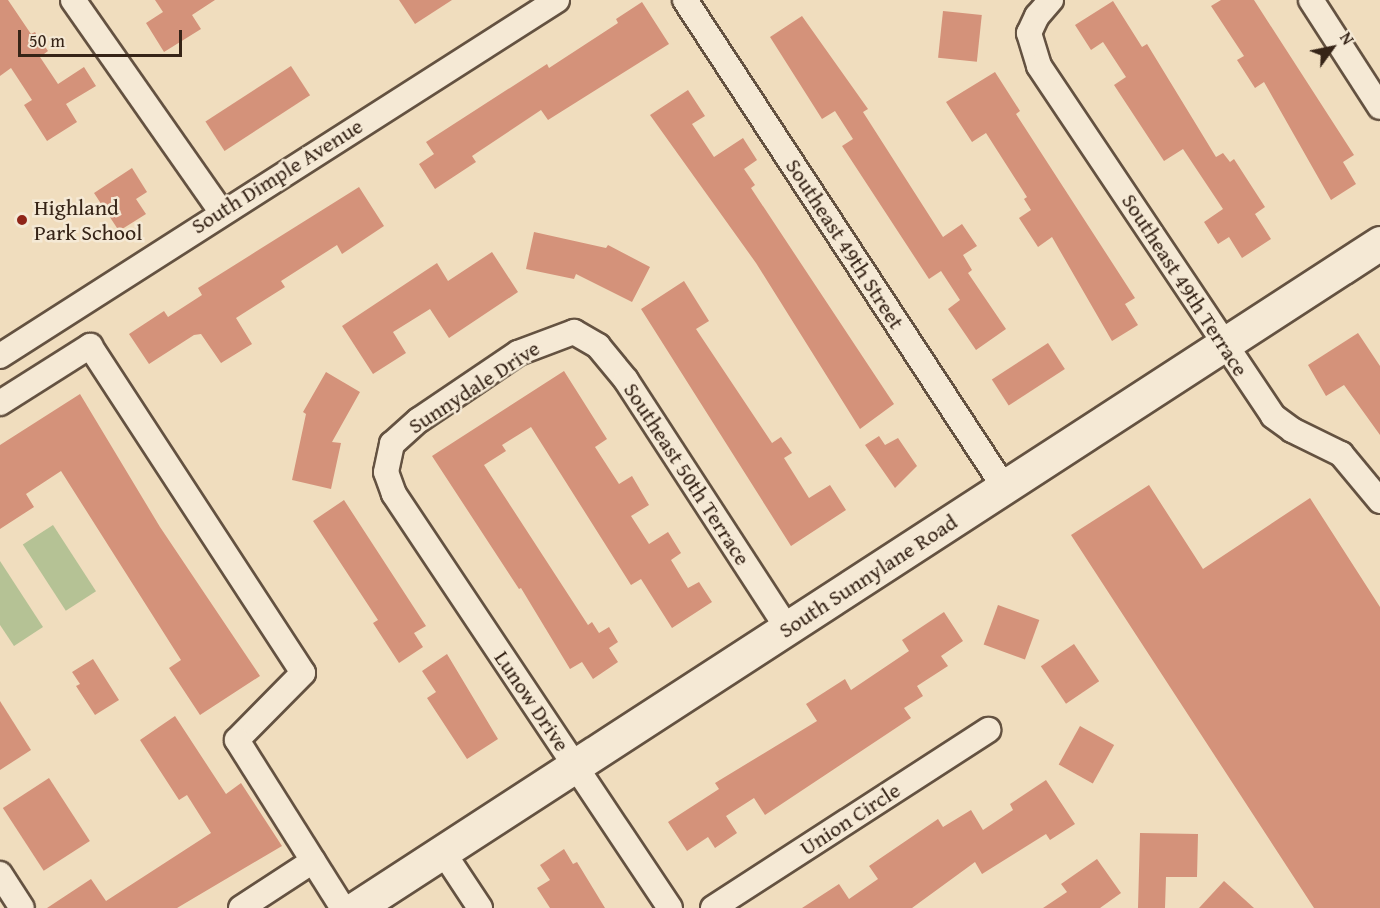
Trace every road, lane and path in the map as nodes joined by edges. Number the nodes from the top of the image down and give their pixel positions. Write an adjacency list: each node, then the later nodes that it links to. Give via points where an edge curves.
1 (73, 0): 7 (street)
2 (557, 0): 7 (street, South Dimple Avenue)
3 (685, 0): 13 (street, Southeast 49th Street)
4 (1052, 0): 10 (street, Southeast 49th Terrace, via 1037,16 1029,33 1039,66)
5 (1311, 0): 6 (street)
6 (1380, 107)
7 (221, 211): 11 (street, South Dimple Avenue)
8 (1380, 243): 10 (main road, South Sunnylane Road)
9 (574, 332): 14 (street, Sunnydale Drive, via 518,353 419,420 392,444 386,472); 16 (street, Southeast 50th Terrace, via 598,346 626,380)
10 (1224, 344): 13 (main road, South Sunnylane Road); 15 (street, Southeast 49th Terrace, via 1273,416 1341,454)
11 (0, 356)
12 (0, 403): 20 (street, via 90,346 303,673 237,740)
13 (1004, 487): 16 (main road, South Sunnylane Road)
14 (394, 494): 18 (street, Lunow Drive)
15 (1380, 501)
16 (787, 628): 18 (main road, South Sunnylane Road)
17 (988, 730): 26 (street, Union Circle)
18 (575, 766): 19 (main road, South Sunnylane Road); 25 (street, Lunow Drive)
19 (443, 852): 23 (main road, South Sunnylane Road); 24 (street)
20 (313, 861): 21 (street); 22 (street)
21 (241, 908)
22 (343, 908)
23 (356, 908)
24 (480, 908)
25 (670, 908)
26 (713, 908)

